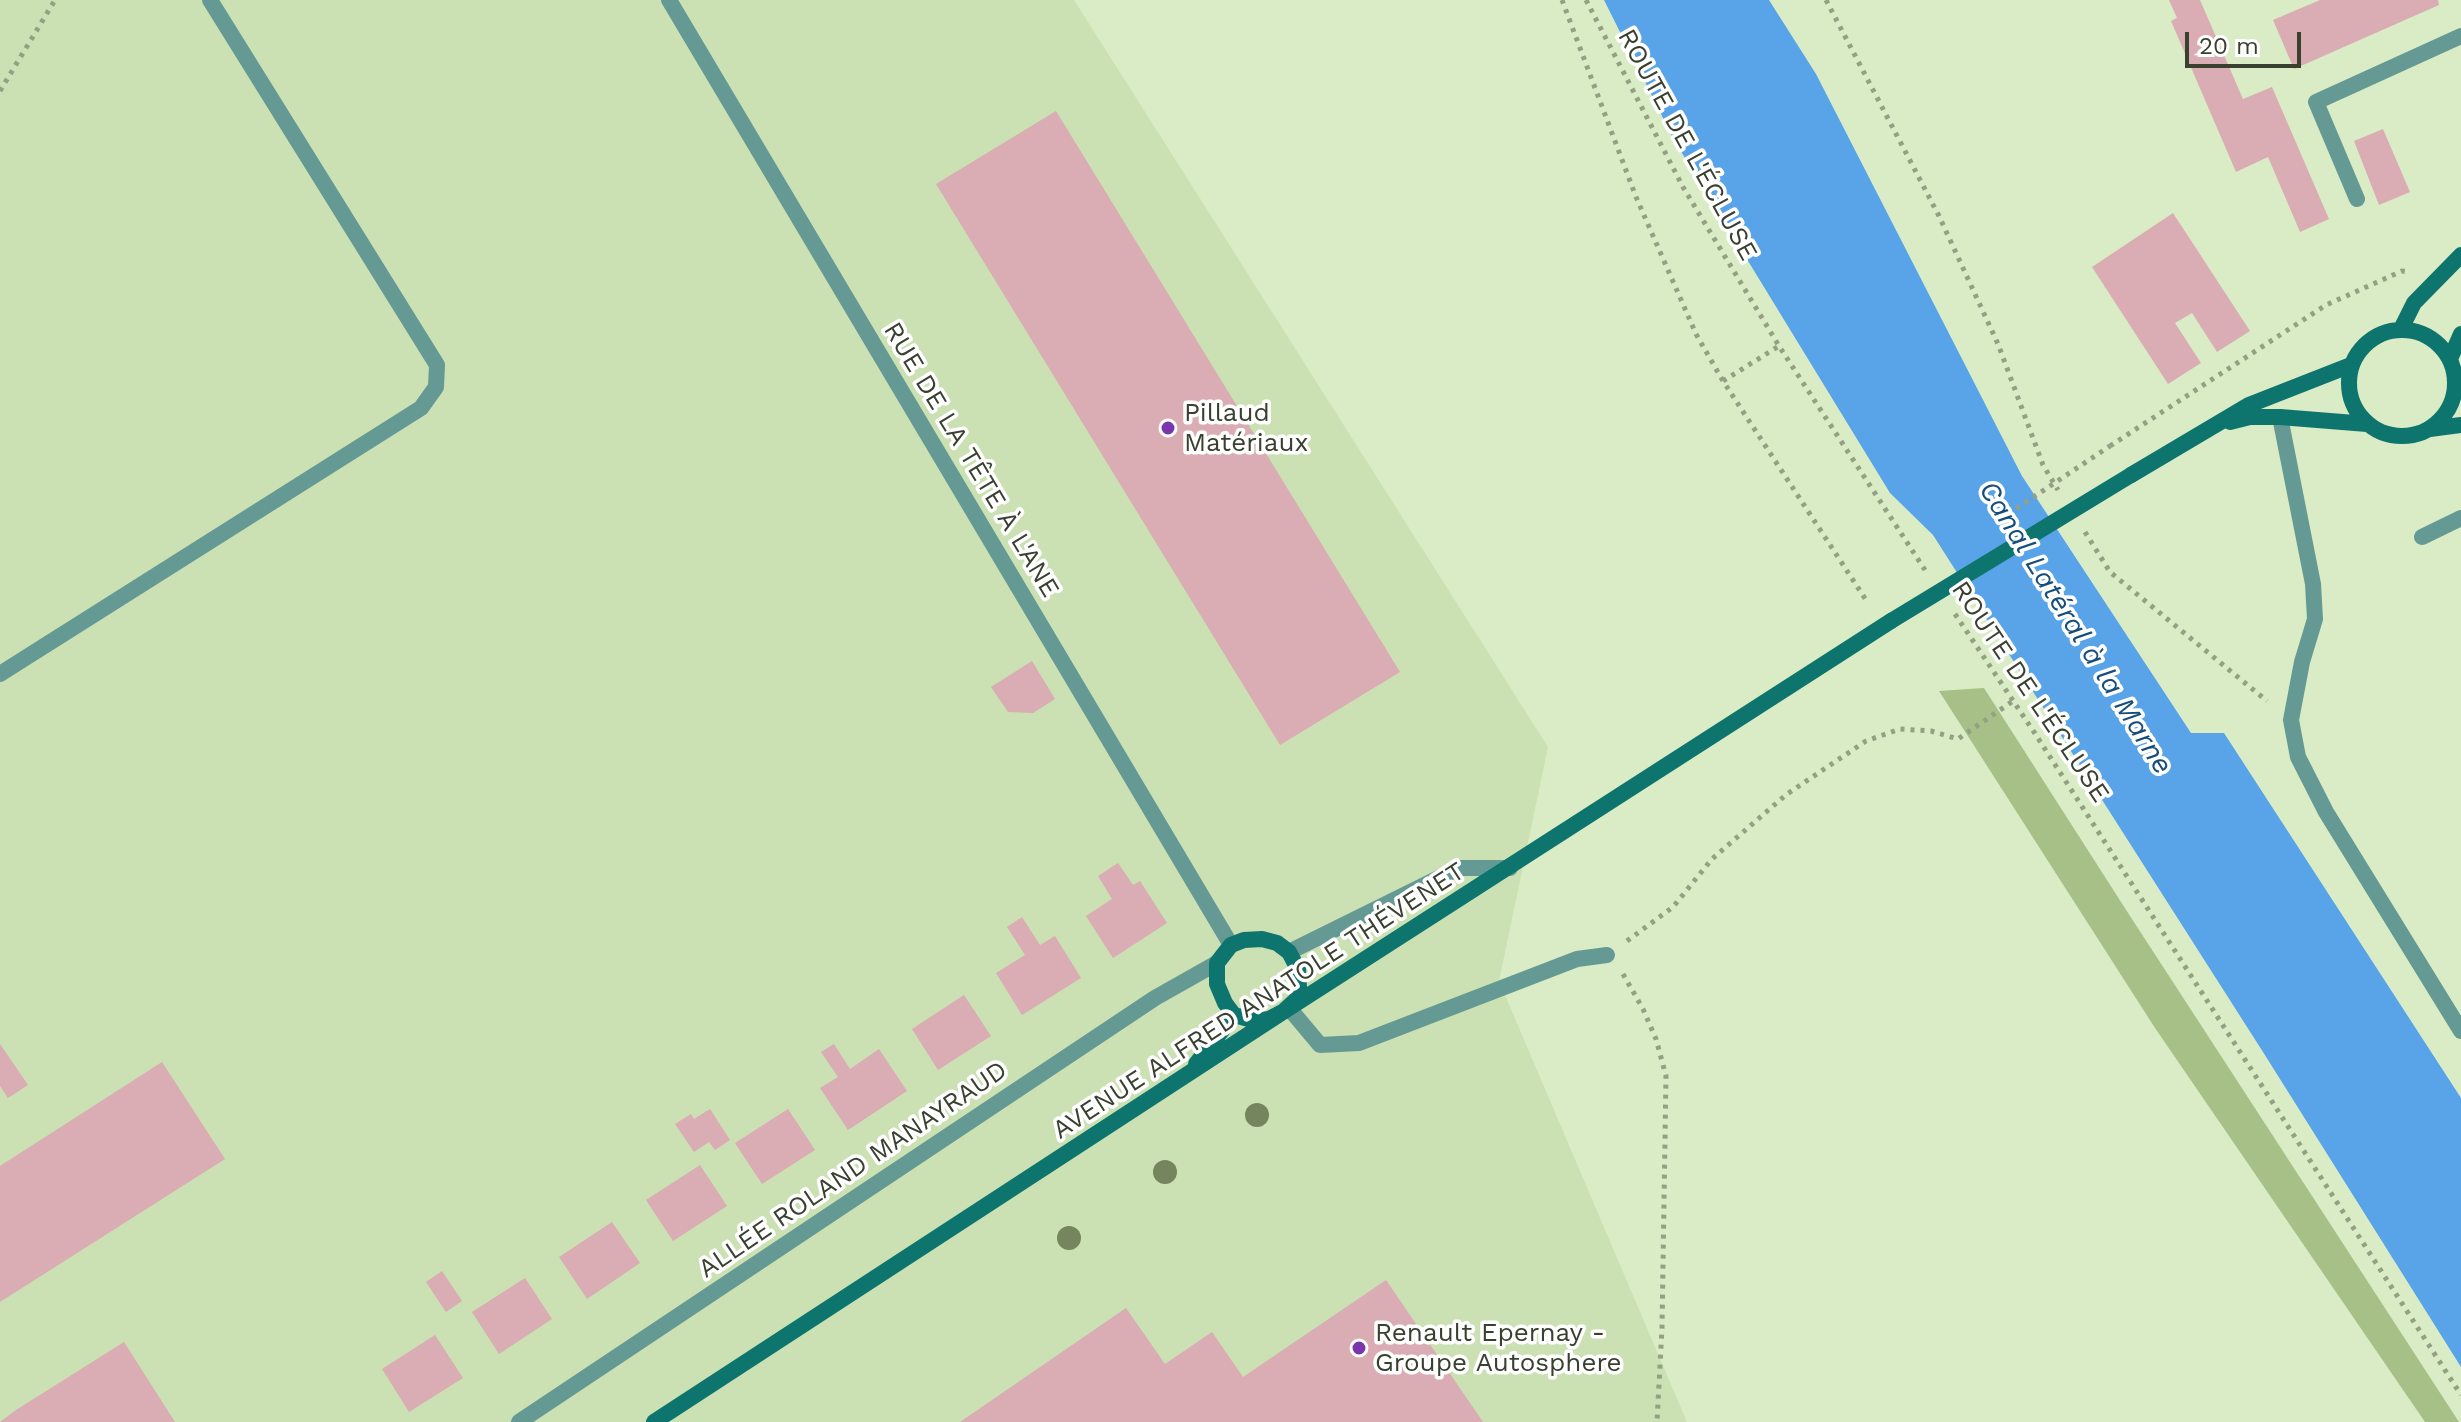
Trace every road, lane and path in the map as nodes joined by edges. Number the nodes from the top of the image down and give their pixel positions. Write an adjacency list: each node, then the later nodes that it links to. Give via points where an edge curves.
1 (55, 0): 8 (path)
2 (210, 0): 32 (street, via 437,365 436,387 421,408)
3 (669, 0): 36 (street, RUE DE LA TÊTE À L'ANE)
4 (1562, 0): 18 (path, via 1636,197 1696,334)
5 (1586, 0): 14 (path, ROUTE DE L'ÉCLUSE, via 1683,187)
6 (1826, 0): 25 (path, via 1939,216 1998,344 2043,465)
7 (2461, 36): 9 (street, via 2316,102)
8 (0, 91)
9 (2357, 199)
10 (2461, 255): 11 (main road)
11 (2440, 275): 12 (main road, via 2414,303); 24 (path, via 2402,271 2326,305)
12 (2401, 329): 15 (main road, via 2421,332); 16 (main road, via 2379,334)
13 (2461, 334): 15 (main road)
14 (1779, 346): 18 (path); 29 (path, ROUTE DE L'ÉCLUSE)
15 (2450, 359): 17 (main road)
16 (2351, 365): 20 (main road, via 2348,386 2354,407); 22 (main road, AVENUE ALFRED ANATOLE THÉVENET, via 2249,405)
17 (2458, 377): 23 (main road, via 2450,406)
18 (1723, 381): 30 (path)
19 (2280, 417): 20 (main road); 22 (main road); 34 (street, via 2313,584 2315,619)
20 (2367, 424): 23 (main road, via 2387,435 2410,436)
21 (2461, 425): 23 (main road)
22 (2213, 426): 35 (main road, AVENUE ALFRED ANATOLE THÉVENET, bridge, via 1891,621)
23 (2430, 429)
24 (2110, 446)
25 (2059, 491)
26 (2461, 518): 28 (street)
27 (2084, 532): 34 (path, via 2110,572)
28 (2422, 537)
29 (1928, 575)
30 (1869, 605)
31 (1954, 613): 33 (path, ROUTE DE L'ÉCLUSE)
32 (0, 674)
33 (2013, 701): 38 (path, via 1958,739 1900,729 1866,741 1787,794 1712,859 1673,907); 44 (path, ROUTE DE L'ÉCLUSE)
34 (2291, 720): 42 (street, via 2298,757 2326,812)
35 (1510, 868): 37 (street, via 1459,868); 40 (main road, AVENUE ALFRED ANATOLE THÉVENET)
36 (1231, 945): 37 (main road, via 1262,939); 39 (main road)
37 (1289, 952): 40 (main road, via 1299,987)
38 (1607, 955): 40 (street, via 1577,959 1359,1043 1320,1045); 47 (path, via 1643,1009 1666,1076)
39 (1217, 963): 41 (main road, via 1217,984); 45 (street, ALLÉE ROLAND MANAYRAUD, via 1142,1007)
40 (1287, 1009): 41 (main road, via 1256,1021); 43 (main road, AVENUE ALFRED ANATOLE THÉVENET)
41 (1234, 1015): 43 (main road)
42 (2461, 1031)
43 (1189, 1074): 46 (main road, AVENUE ALFRED ANATOLE THÉVENET)
44 (2461, 1395)
45 (519, 1422)
46 (654, 1422)
47 (1657, 1422)

